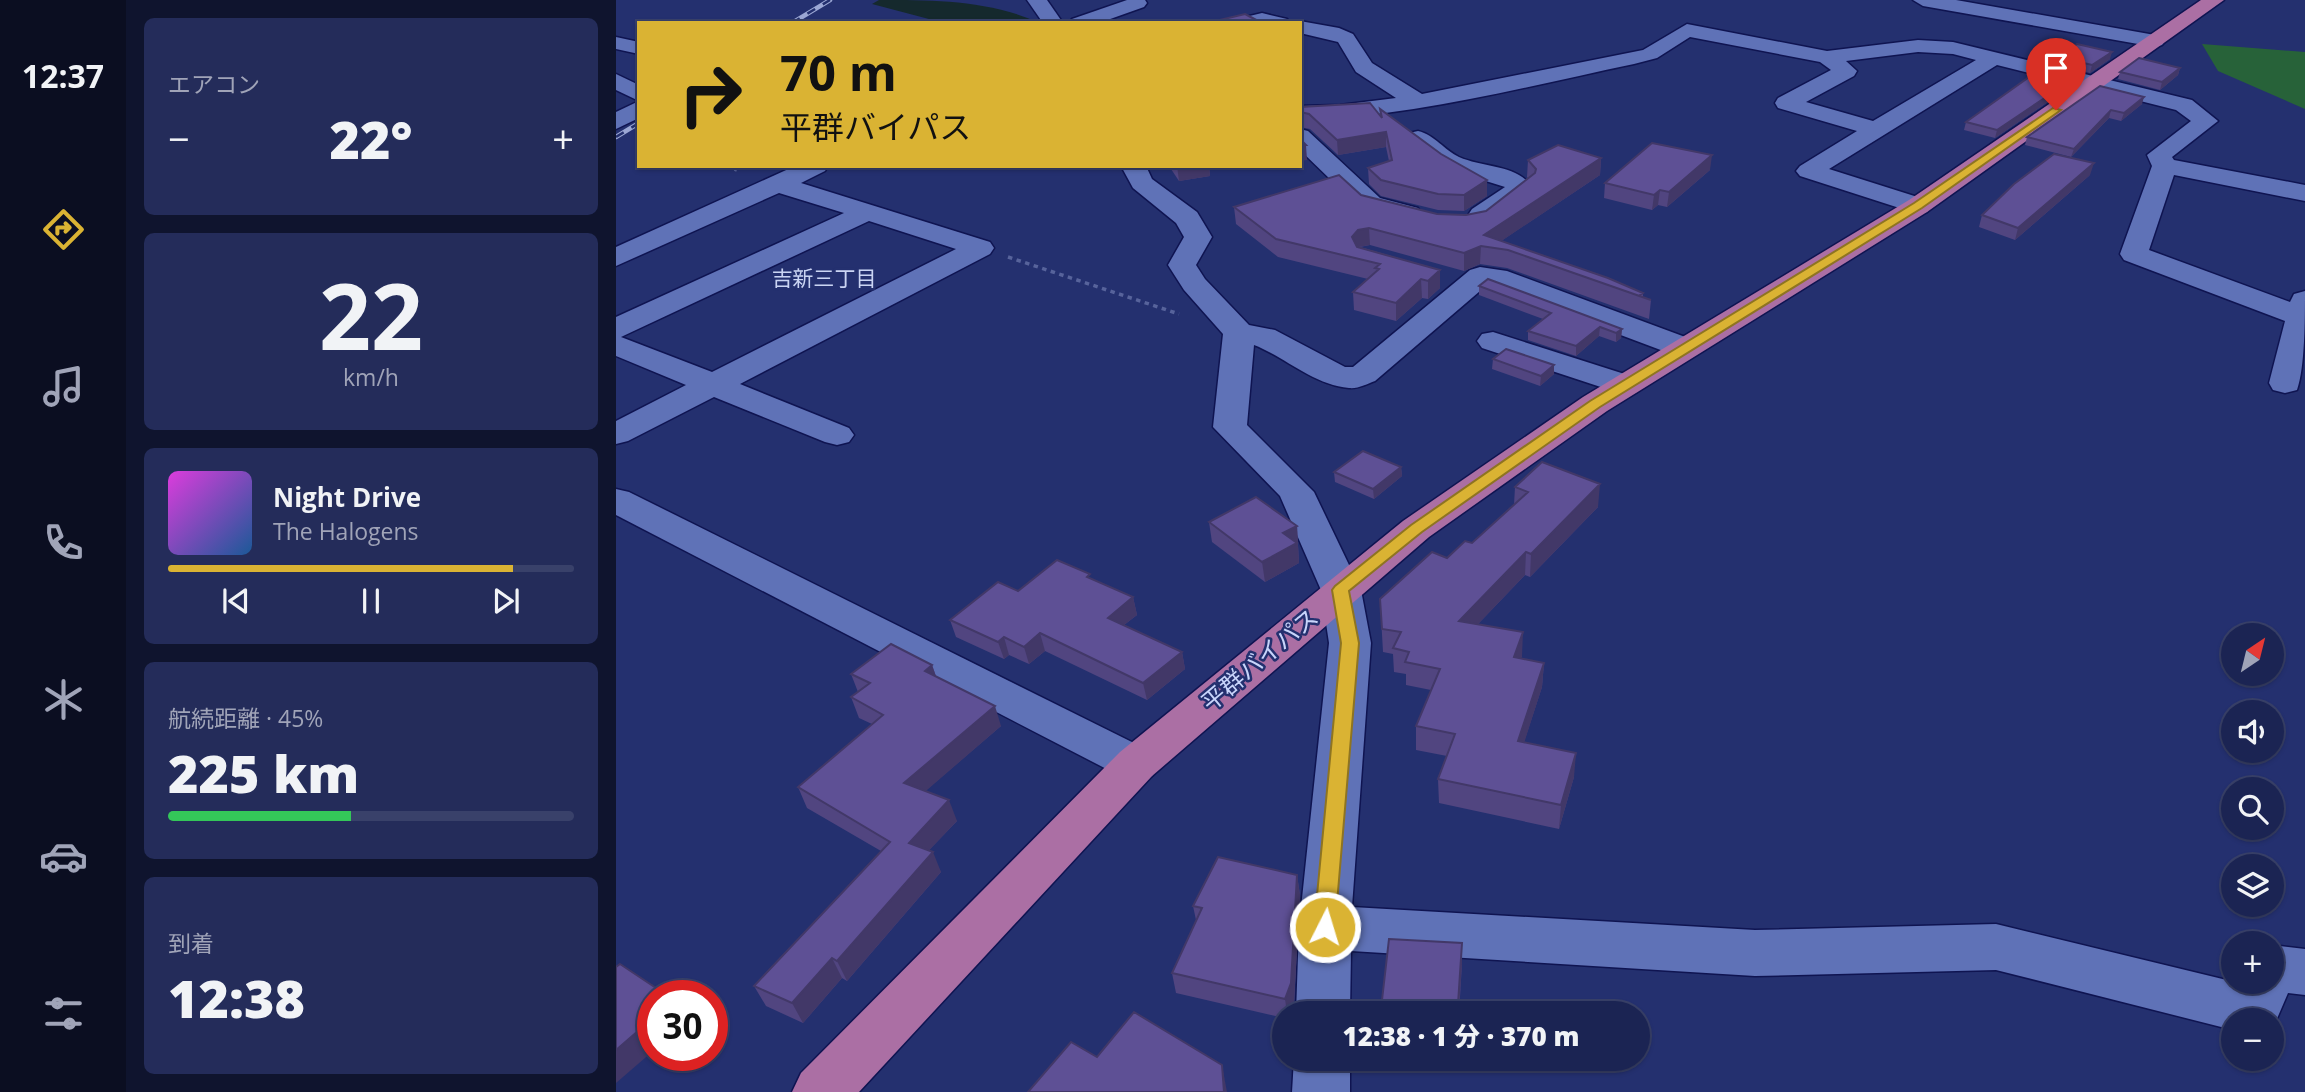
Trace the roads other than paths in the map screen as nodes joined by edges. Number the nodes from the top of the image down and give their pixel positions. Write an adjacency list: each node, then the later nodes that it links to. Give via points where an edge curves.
1 (1037, 0): 5 (street)
2 (1923, 0): 10 (street)
3 (2214, 0): 10 (highway, 平群バイパス)
4 (1137, 3): 6 (street)
5 (1052, 21)
6 (1085, 21)
7 (1253, 21): 8 (street)
8 (1271, 21)
9 (1302, 27): 19 (street, via 1346,38 1364,67)
10 (2155, 41): 17 (highway, 平群バイパス)
11 (616, 43): 12 (street)
12 (637, 48)
13 (1827, 57): 14 (street, via 1917,46 1953,48); 19 (street, via 1687,30 1650,54); 24 (street, via 1846,71 1786,103)
14 (1992, 59): 17 (street); 24 (street)
15 (637, 74): 16 (street)
16 (616, 81): 18 (street)
17 (2094, 83): 26 (street, via 2184,104 2206,121 2159,155); 31 (highway, 平群バイパス)
18 (637, 93)
19 (1418, 102): 20 (street)
20 (1378, 107): 22 (street); 25 (street, via 1450,162 1514,181 1520,188 1473,220 1443,221 1371,204)
21 (637, 109): 23 (street)
22 (1302, 113)
23 (616, 122)
24 (1877, 130): 31 (street, via 1809,171)
25 (1302, 138)
26 (2165, 166): 30 (street); 34 (street, via 2134,254)
27 (812, 168): 29 (street)
28 (1134, 168): 36 (street, via 1142,183 1187,218 1198,237 1182,265)
29 (779, 184): 32 (street); 33 (street)
30 (2305, 193)
31 (1918, 206): 39 (highway, 平群バイパス)
32 (868, 212): 35 (street); 41 (street, via 980,248)
33 (616, 258)
34 (2304, 312): 40 (street)
35 (616, 330)
36 (1239, 333): 39 (street, via 1264,337 1351,379 1364,373 1457,281 1480,276 1497,277); 46 (street, via 1230,427 1296,492)
37 (1493, 341): 42 (street)
38 (616, 345): 41 (street)
39 (1685, 348): 42 (highway, 平群バイパス)
40 (2285, 383)
41 (713, 385): 43 (street); 44 (street)
42 (1625, 385): 46 (highway, 平群バイパス, via 1416,529)
43 (616, 434)
44 (837, 435)
45 (616, 500): 47 (street)
46 (1341, 590): 47 (highway, 平群バイパス); 48 (street, via 1350,643)
47 (1136, 764): 54 (highway, 平群バイパス)
48 (1325, 927): 51 (street, via 1755,953 1996,947 2254,1011); 52 (street)
49 (2284, 969): 50 (street)
50 (2305, 972)
51 (2261, 994)
52 (1323, 1001)
53 (1322, 1071): 55 (street)
54 (821, 1092)
55 (1321, 1092)

